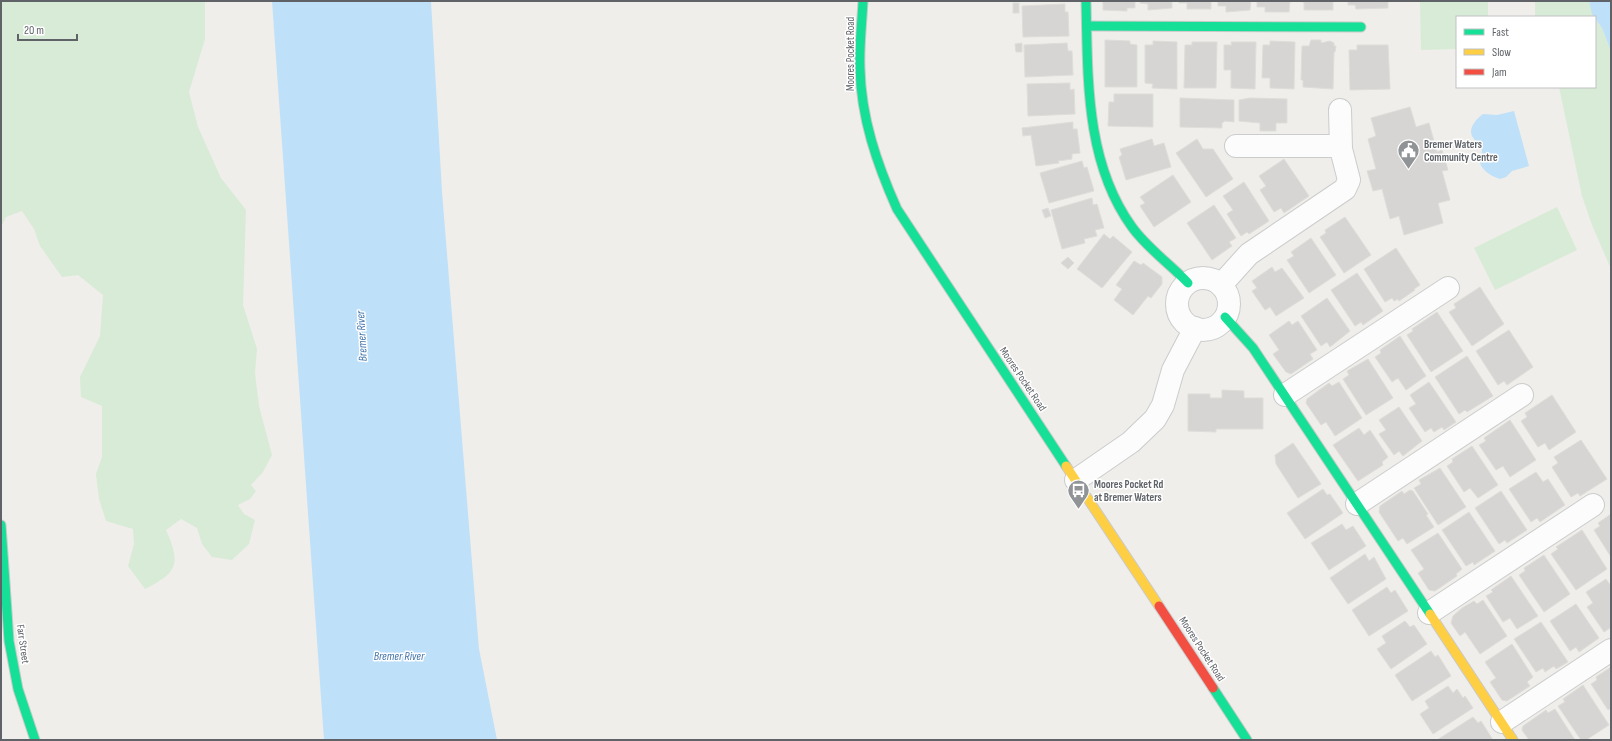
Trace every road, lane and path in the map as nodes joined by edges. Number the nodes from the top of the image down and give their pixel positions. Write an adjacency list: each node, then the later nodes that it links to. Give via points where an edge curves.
1 (863, 1): 15 (street, Moores Pocket Road, via 860,48 862,91 873,150 888,190 908,227)
2 (1086, 1): 3 (street)
3 (1087, 26): 4 (street); 8 (street, via 1093,130 1112,190 1123,213 1138,234)
4 (1362, 27)
5 (1340, 110): 7 (street)
6 (1236, 146): 7 (street)
7 (1340, 146): 9 (street, via 1349,177 1345,189 1250,254)
8 (1188, 283): 9 (street, via 1199,278 1208,278); 12 (street, via 1181,292 1178,308 1185,322)
9 (1221, 285): 11 (street, via 1229,299)
10 (1448, 288): 14 (street)
11 (1226, 317): 12 (street, via 1212,328); 14 (street, via 1253,348)
12 (1195, 328): 15 (street, via 1173,370 1163,405 1155,419 1131,442)
13 (1522, 394): 16 (street)
14 (1285, 395): 16 (street)
15 (1076, 480): 24 (street, Moores Pocket Road)
16 (1357, 504): 20 (street)
17 (1593, 505): 20 (street)
18 (1, 525): 19 (street, Farr Street)
19 (2, 550): 23 (street, Farr Street, via 9,641 18,690)
20 (1429, 613): 22 (street)
21 (1611, 650): 22 (street)
22 (1502, 722): 25 (street)
23 (35, 740)
24 (1247, 740)
25 (1513, 740)

